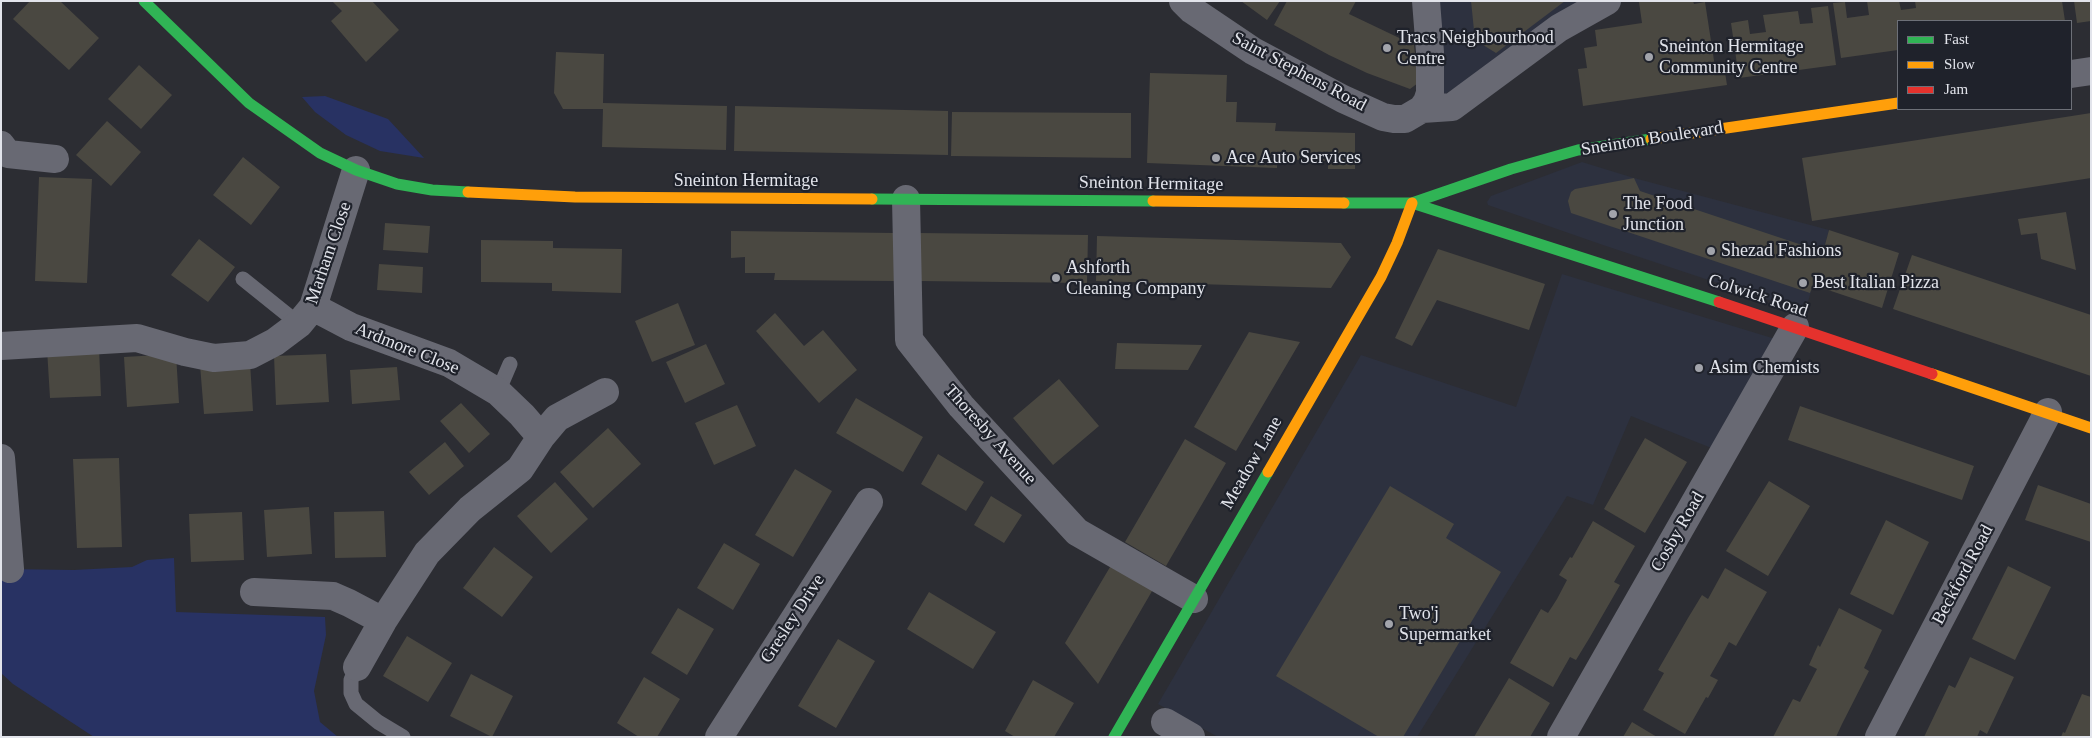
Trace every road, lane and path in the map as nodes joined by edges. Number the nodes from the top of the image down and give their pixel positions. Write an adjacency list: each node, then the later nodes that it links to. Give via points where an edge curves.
1 (144, 1): 11 (street, Sneinton Hermitage, via 249,102 320,153)
2 (1183, 1): 8 (street, Saint Stephens Road, via 1253,51 1343,99 1394,120 1405,119)
3 (1426, 1): 8 (street, via 1430,93)
4 (1607, 1): 8 (street, via 1560,28 1452,107)
5 (2091, 71): 6 (street)
6 (2072, 74)
7 (1897, 103): 13 (street, Sneinton Boulevard, via 1578,150)
8 (1422, 109)
9 (4, 155): 10 (street)
10 (56, 159)
11 (356, 170): 12 (street, Sneinton Hermitage, via 397,184 432,190 575,197); 15 (street, Marham Close)
12 (906, 199): 13 (street, Sneinton Hermitage); 28 (street, Thoresby Avenue, via 909,340 961,406 1077,532)
13 (1412, 203): 16 (street, Colwick Road); 28 (street, Meadow Lane, via 1380,277)
14 (242, 279): 15 (lane)
15 (306, 315): 17 (street, Marham Close, via 275,342 250,355 214,358 137,338); 19 (street, Ardmore Close, via 350,326 449,363)
16 (1795, 327): 21 (street, Colwick Road); 36 (street, Cosby Road)
17 (1, 346)
18 (510, 364): 19 (lane)
19 (498, 392): 23 (street, Ardmore Close)
20 (605, 392): 23 (street, via 556,418)
21 (2048, 412): 22 (street, Colwick Road); 37 (street, Beckford Road)
22 (2091, 428)
23 (541, 437): 29 (street, via 520,469 470,509 427,553)
24 (1, 458): 26 (street)
25 (868, 502): 33 (street, Gresley Drive)
26 (10, 569)
27 (254, 592): 29 (street, via 333,596)
28 (1194, 599): 34 (street, Meadow Lane)
29 (382, 620): 30 (street)
30 (357, 667): 32 (lane, via 351,693 356,704)
31 (1165, 722): 35 (street)
32 (403, 737)
33 (719, 737)
34 (1114, 737)
35 (1191, 737)
36 (1561, 737)
37 (1878, 737)

